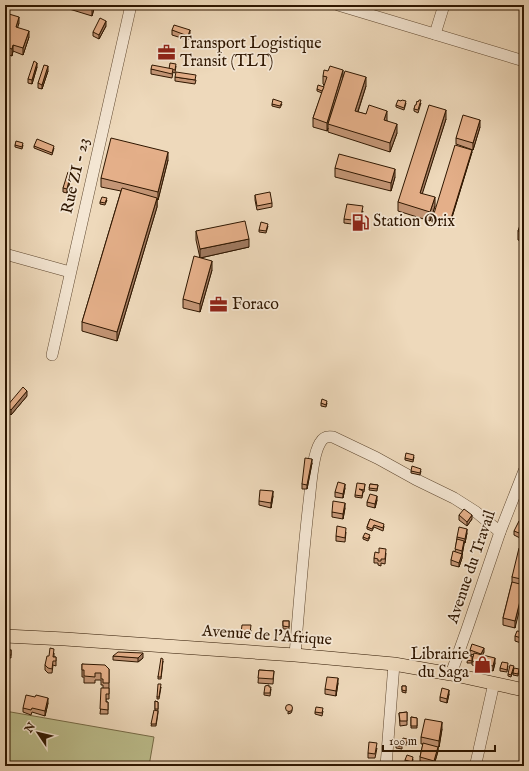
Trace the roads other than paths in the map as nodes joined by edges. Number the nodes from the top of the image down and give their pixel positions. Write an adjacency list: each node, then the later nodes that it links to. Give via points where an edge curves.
1 (131, 5): 7 (street, Rue ZI - 23)
2 (338, 5): 4 (street)
3 (444, 5): 4 (street)
4 (435, 34): 5 (street)
5 (524, 61)
6 (5, 254): 7 (street)
7 (70, 272): 8 (street, Rue ZI - 23)
8 (52, 355)
9 (524, 471): 10 (street, Avenue du Travail)
10 (500, 532): 12 (street, via 454,498 333,437 323,439 316,453 312,474); 14 (street, Avenue du Travail)
11 (5, 636): 12 (main road, Avenue de l'Afrique)
12 (295, 655): 13 (main road, Avenue de l'Afrique)
13 (394, 664): 14 (main road, Avenue de l'Afrique); 17 (street)
14 (451, 674): 15 (main road, Avenue de l'Afrique)
15 (494, 683): 16 (main road, Avenue de l'Afrique); 18 (street, via 476,763)
16 (524, 690)
17 (386, 766)
18 (478, 766)

